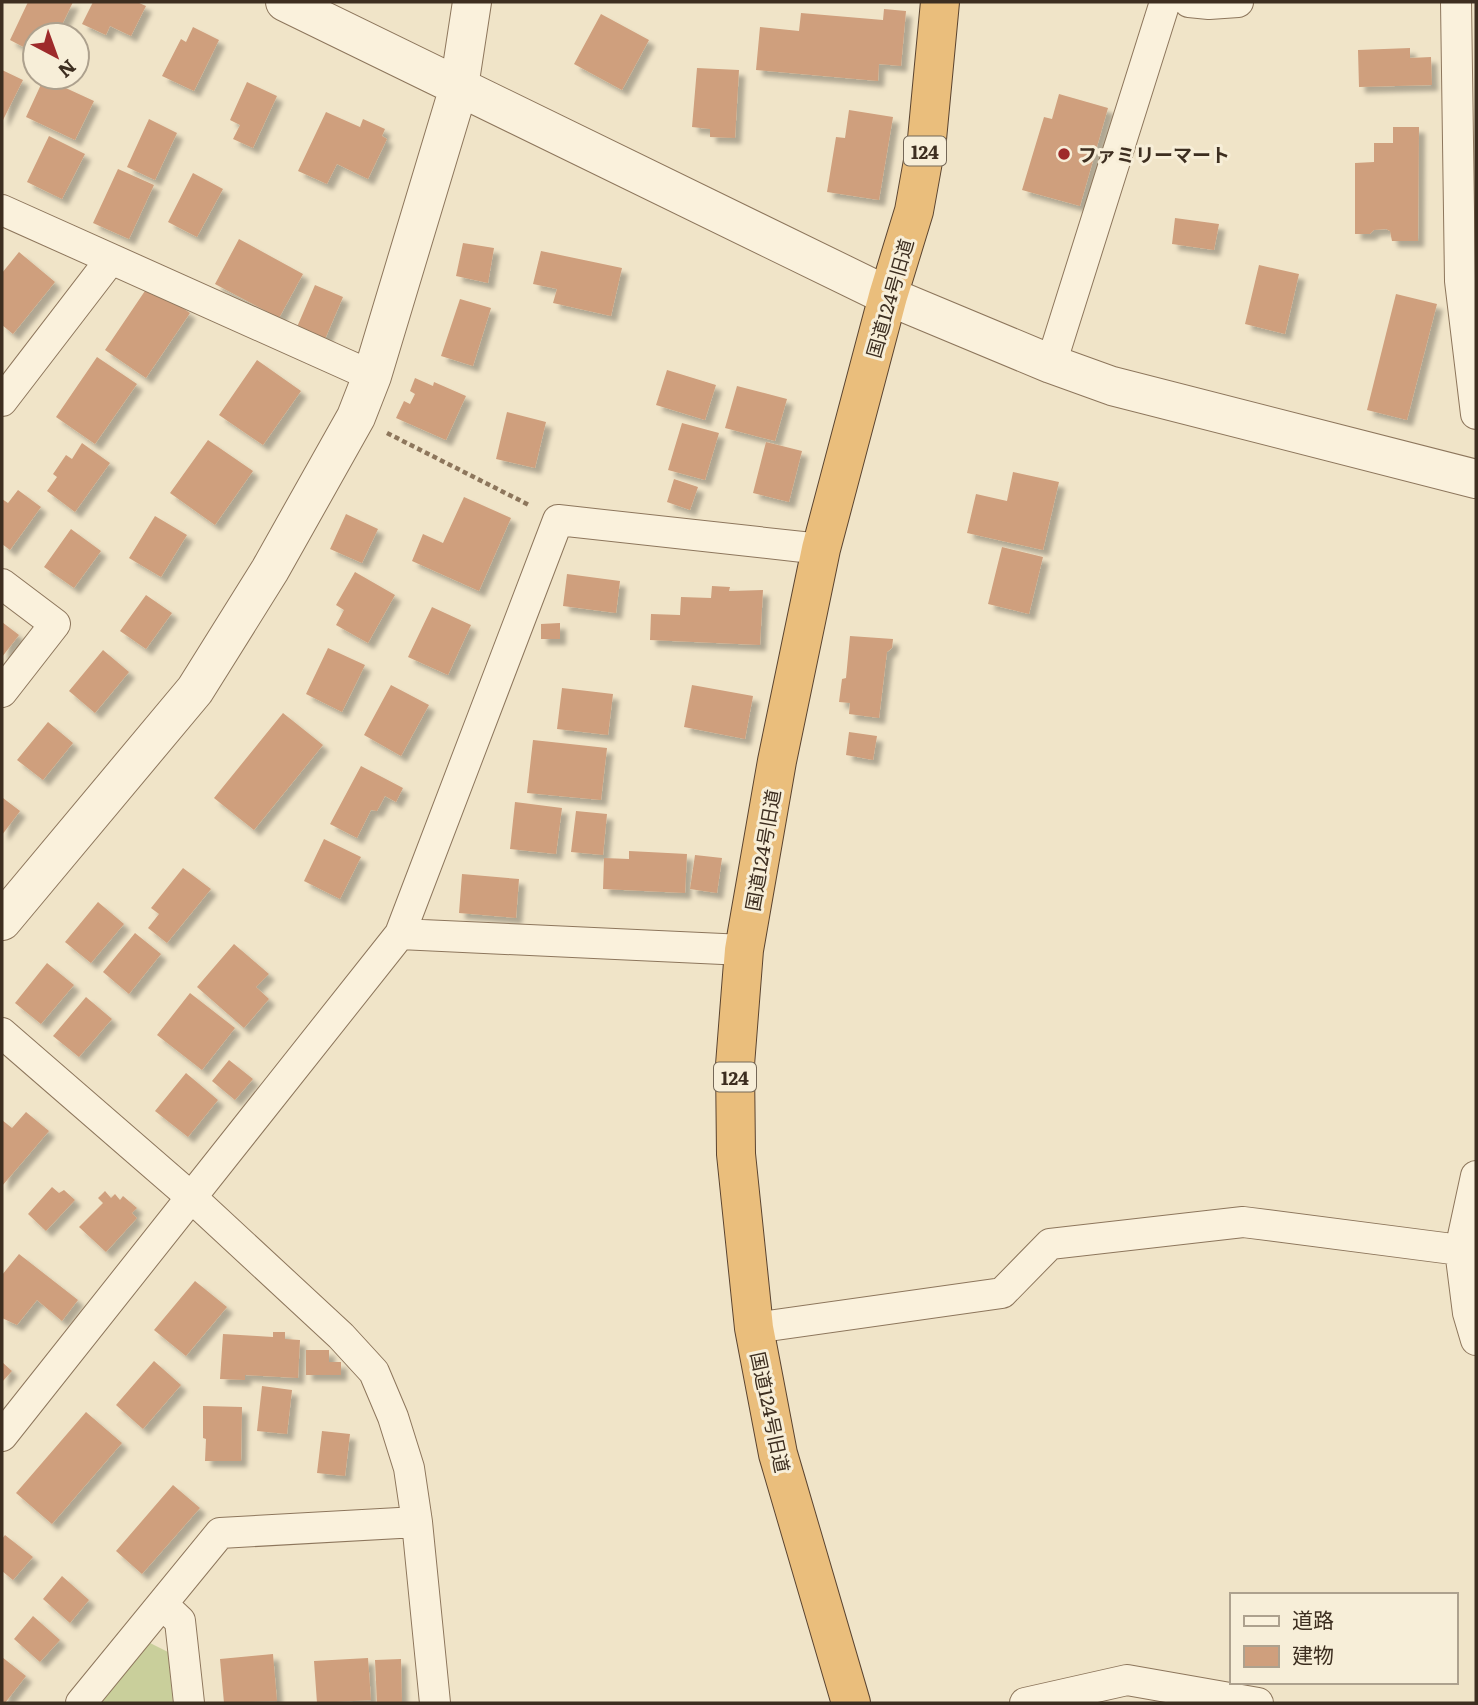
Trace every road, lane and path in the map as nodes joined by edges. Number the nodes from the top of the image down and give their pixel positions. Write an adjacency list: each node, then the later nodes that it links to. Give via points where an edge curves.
1 (285, 2): 8 (street)
2 (472, 2): 8 (street)
3 (940, 2): 11 (highway, 国道124号旧道 / 124, via 928,138 914,211)
4 (1165, 2): 12 (street)
5 (1189, 2): 6 (street)
6 (1238, 2)
7 (1456, 2): 15 (street, via 1460,281)
8 (459, 87): 11 (street); 13 (street)
9 (2, 210): 10 (street)
10 (111, 259): 13 (street); 14 (street)
11 (888, 296): 12 (street); 19 (highway, 国道124号旧道 / 124)
12 (1051, 363): 17 (street, via 1112,386)
13 (372, 376): 16 (street)
14 (2, 401)
15 (1476, 414)
16 (356, 417): 18 (path); 22 (street, via 270,570 195,690)
17 (1476, 479)
18 (558, 520): 19 (street); 23 (street)
19 (821, 549): 24 (highway, 国道124号旧道 / 124)
20 (2, 584): 21 (street, via 55,624)
21 (2, 692)
22 (2, 921)
23 (400, 934): 24 (street); 27 (street)
24 (744, 950): 29 (highway, 国道124号旧道 / 124, via 735,1066 736,1154)
25 (2, 1032): 27 (street)
26 (1476, 1176): 28 (street)
27 (191, 1197): 31 (street); 32 (street, via 374,1372 409,1468)
28 (1460, 1250): 29 (street, via 1243,1222 1050,1244 1002,1293); 30 (street)
29 (754, 1328): 37 (highway, 国道124号旧道 / 124, via 778,1454)
30 (1476, 1340)
31 (2, 1436)
32 (417, 1522): 33 (street, via 220,1533); 36 (street)
33 (162, 1604): 34 (street); 35 (street, via 180,1621)
34 (81, 1703)
35 (189, 1703)
36 (435, 1703)
37 (851, 1703)
38 (1025, 1703): 39 (street, via 1127,1680)
39 (1258, 1703)

